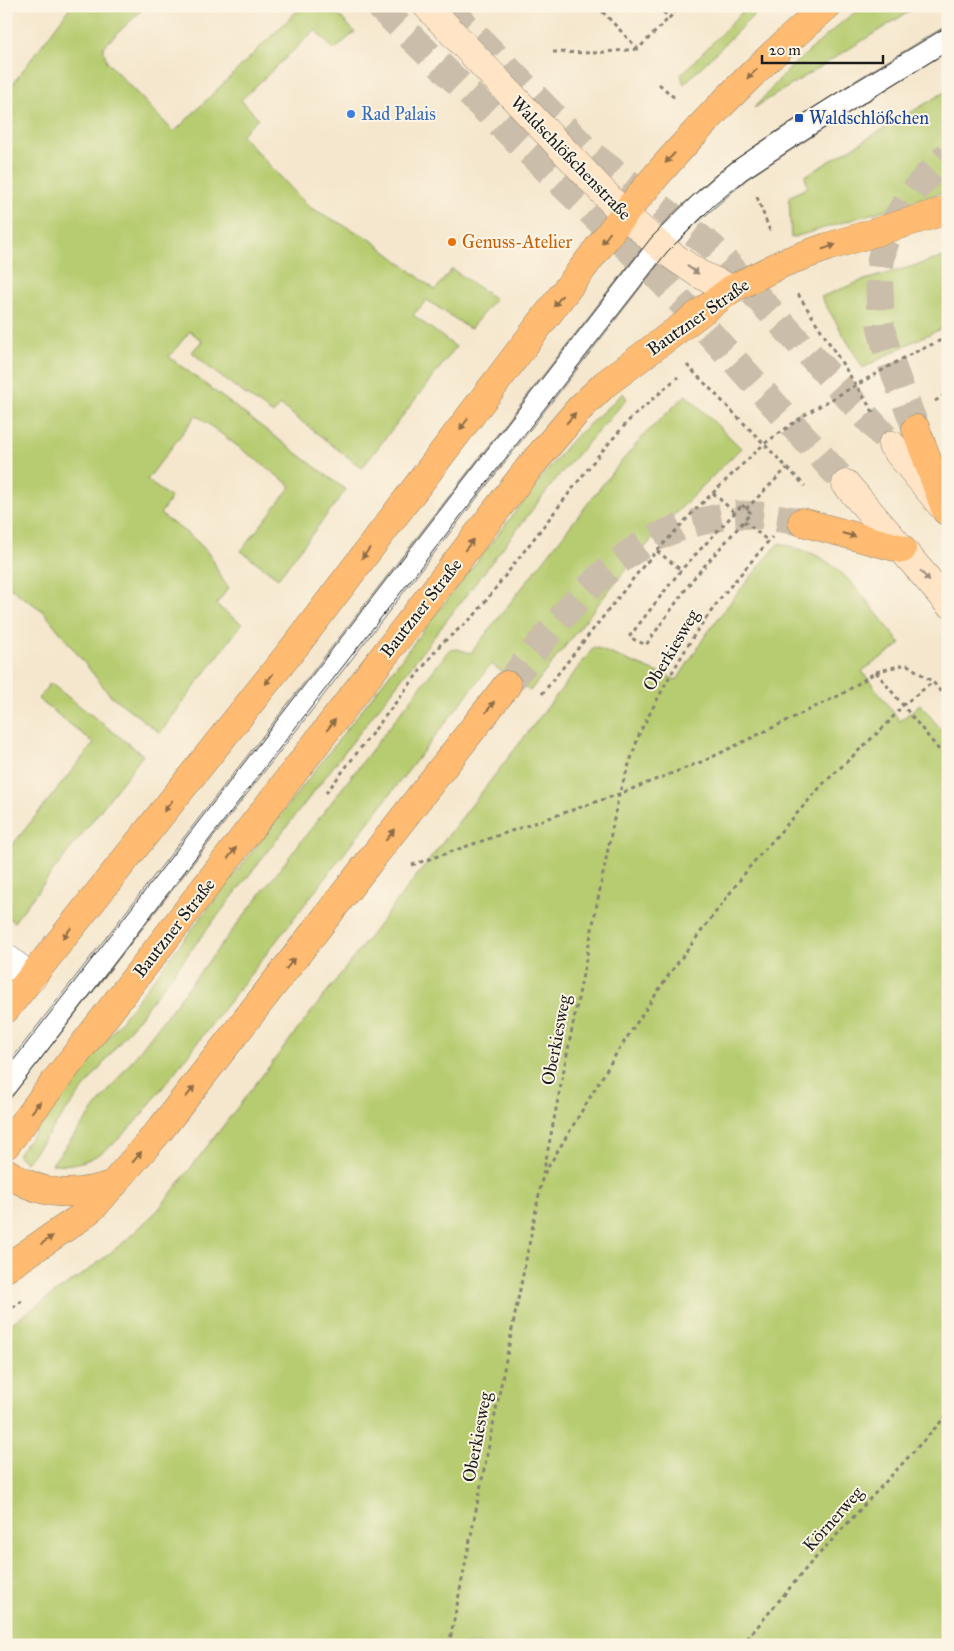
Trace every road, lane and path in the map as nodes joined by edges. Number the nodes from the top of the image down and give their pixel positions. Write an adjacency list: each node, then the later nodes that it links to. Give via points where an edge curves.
1 (427, 6): 11 (main road, Waldschlößchenstraße)
2 (597, 6): 8 (path)
3 (658, 6): 6 (path)
4 (681, 6): 6 (path)
5 (827, 6): 11 (main road, one-way to 11, via 718,107)
6 (669, 18): 8 (path)
7 (948, 38): 12 (lane, via 740,170)
8 (638, 48): 9 (path, via 593,53)
9 (552, 52)
10 (948, 210): 13 (main road, Bautzner Straße, one-way to 10)
11 (624, 214): 12 (main road, Waldschlößchenstraße); 47 (main road, one-way to 47, via 300,640)
12 (659, 244): 14 (main road, Waldschlößchenstraße, one-way to 14, via 699,274); 49 (lane)
13 (783, 263): 14 (main road, Bautzner Straße); 16 (path, via 797,293)
14 (732, 289): 50 (main road, Bautzner Straße, one-way to 14, via 533,462 605,384)
15 (948, 337): 16 (path)
16 (856, 384): 17 (path); 19 (path)
17 (877, 417)
18 (916, 429): 27 (main road)
19 (764, 444): 21 (path); 24 (path); 43 (path, via 689,367 632,418 603,451 474,616 440,645)
20 (892, 445): 27 (main road)
21 (787, 468): 23 (path); 25 (path)
22 (846, 484): 32 (main road)
23 (806, 487)
24 (713, 494): 26 (path); 33 (path)
25 (746, 509): 26 (path, via 742,505); 28 (path, via 751,513)
26 (734, 512): 35 (path)
27 (947, 512)
28 (744, 521): 31 (path); 35 (path, via 693,579 646,644 629,637)
29 (802, 522): 32 (main road, one-way to 32)
30 (773, 535): 31 (path, Oberkiesweg)
31 (768, 541): 44 (path, Oberkiesweg, via 723,595 666,680 640,732)
32 (902, 549): 36 (main road, one-way to 36)
33 (657, 551): 34 (path); 35 (path)
34 (644, 565)
35 (681, 570)
36 (948, 602)
37 (876, 672): 38 (path, via 906,664); 41 (path); 44 (path, via 842,694 706,760)
38 (932, 682): 40 (path); 41 (path)
39 (507, 685): 53 (main road, one-way to 39)
40 (948, 701)
41 (903, 705): 42 (path); 52 (path, via 823,784 751,865 670,973)
42 (948, 761)
43 (326, 793)
44 (618, 794): 45 (path); 52 (path, Oberkiesweg)
45 (410, 866)
46 (6, 958): 47 (street)
47 (32, 978): 48 (main road)
48 (6, 1009)
49 (6, 1085)
50 (6, 1145)
51 (6, 1172): 53 (main road, via 24,1184 70,1194)
52 (542, 1177): 56 (path, Oberkiesweg)
53 (114, 1184): 54 (main road, one-way to 53, via 81,1217)
54 (6, 1268)
55 (948, 1414): 57 (path, Körnerweg, via 809,1565)
56 (449, 1645)
57 (742, 1645)

